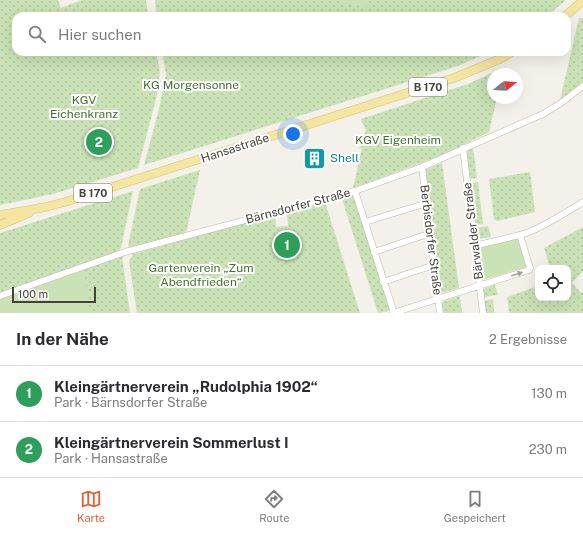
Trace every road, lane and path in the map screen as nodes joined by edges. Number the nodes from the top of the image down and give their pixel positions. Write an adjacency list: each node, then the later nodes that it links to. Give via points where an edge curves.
1 (583, 1): 2 (main road)
2 (570, 12)
3 (505, 56): 10 (main road, Hansastraße / B 170, via 454,78)
4 (583, 86): 5 (street, Bärnsdorfer Straße, via 552,109)
5 (463, 148): 6 (street, Bärnsdorfer Straße); 16 (street, Bärwalder Straße)
6 (422, 167): 7 (street, Bärnsdorfer Straße); 8 (street, Berbisdorfer Straße)
7 (355, 191): 12 (street); 21 (street, Bärnsdorfer Straße, via 125,252)
8 (427, 202): 12 (street); 14 (street, Berbisdorfer Straße)
9 (583, 202): 15 (street, via 553,220)
10 (46, 207): 11 (main road, Hansastraße / B 170); 13 (main road, Hansastraße / B 170)
11 (0, 215)
12 (365, 222): 17 (street)
13 (0, 225)
14 (430, 233): 17 (street); 18 (street, Berbisdorfer Straße)
15 (520, 235): 16 (street); 20 (street, one-way to 15, via 529,270)
16 (475, 246): 20 (street, Bärwalder Straße)
17 (374, 252): 19 (street)
18 (434, 265): 19 (street); 22 (street, Berbisdorfer Straße)
19 (383, 282): 23 (street)
20 (480, 286): 22 (street); 25 (street, Bärwalder Straße)
21 (0, 296)
22 (439, 299): 23 (street); 24 (street, Berbisdorfer Straße)
23 (393, 313)
24 (440, 313)
25 (483, 313)

